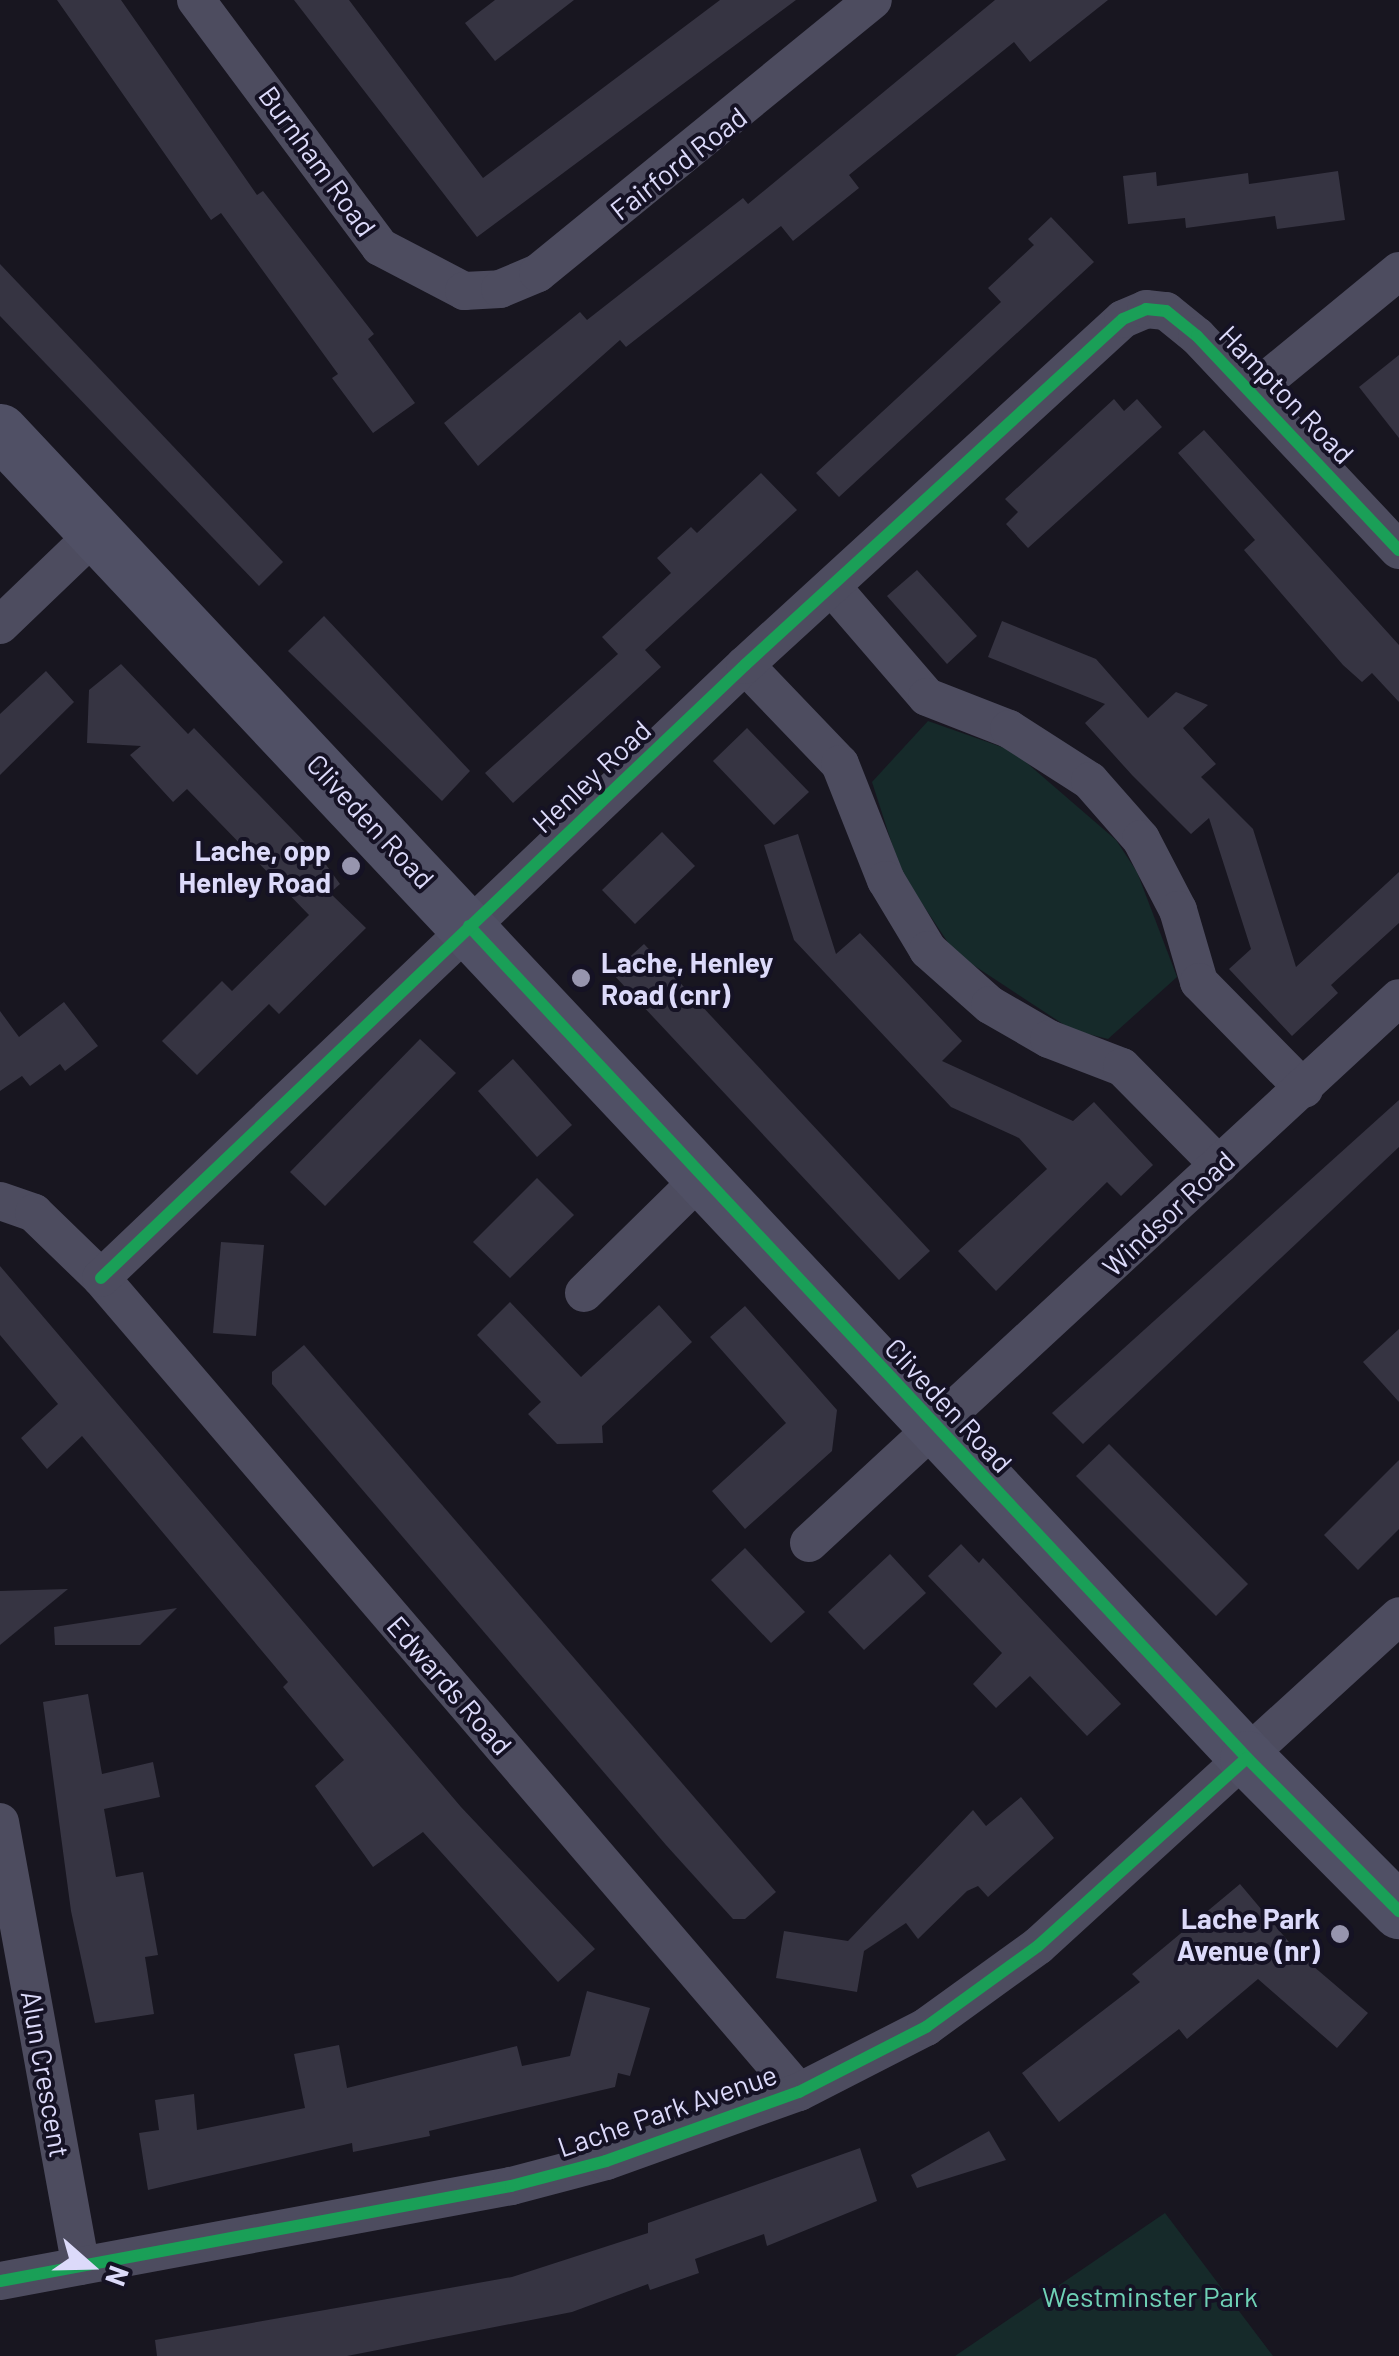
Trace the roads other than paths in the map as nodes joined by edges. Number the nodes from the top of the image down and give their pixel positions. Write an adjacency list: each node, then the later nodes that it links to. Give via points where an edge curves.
1 (196, 0): 4 (street, Burnham Road, via 380,248)
2 (874, 0): 4 (street, Fairford Road, via 538,274 500,289)
3 (1399, 271): 6 (street)
4 (464, 291)
5 (1123, 319): 6 (street, Hampton Road, via 1146,309 1166,311); 10 (street, Henley Road)
6 (1253, 391): 9 (street, Hampton Road)
7 (0, 431): 8 (street, Cliveden Road)
8 (96, 533): 11 (street); 13 (street, Cliveden Road)
9 (1399, 550)
10 (832, 587): 12 (street, Henley Road); 15 (street, via 927,697 1010,729 1090,781 1141,840 1178,910 1200,982)
11 (0, 625)
12 (745, 665): 13 (street, Henley Road); 16 (street, via 840,764 886,880 928,950 990,1005 1050,1039 1122,1067)
13 (469, 926): 17 (street, Cliveden Road); 19 (street, Henley Road)
14 (1399, 998): 15 (street, Windsor Road)
15 (1304, 1088): 16 (street, Windsor Road)
16 (1219, 1166): 21 (street, Windsor Road)
17 (700, 1179): 20 (street); 21 (street, Cliveden Road)
18 (0, 1201): 19 (street, Edwards Road, via 34,1213)
19 (101, 1278): 27 (street, Edwards Road)
20 (584, 1293)
21 (936, 1428): 22 (street, Windsor Road); 24 (street, Cliveden Road)
22 (809, 1543)
23 (1399, 1616): 24 (street, Lache Park Avenue)
24 (1247, 1758): 26 (street, Cliveden Road); 27 (street, Lache Park Avenue, via 1038,1946 926,2027)
25 (0, 1822): 28 (street, Alun Crescent)
26 (1399, 1910)
27 (799, 2092): 28 (street, Lache Park Avenue, via 606,2161 511,2186)
28 (82, 2266): 29 (street, Lache Park Avenue)
29 (0, 2281)

